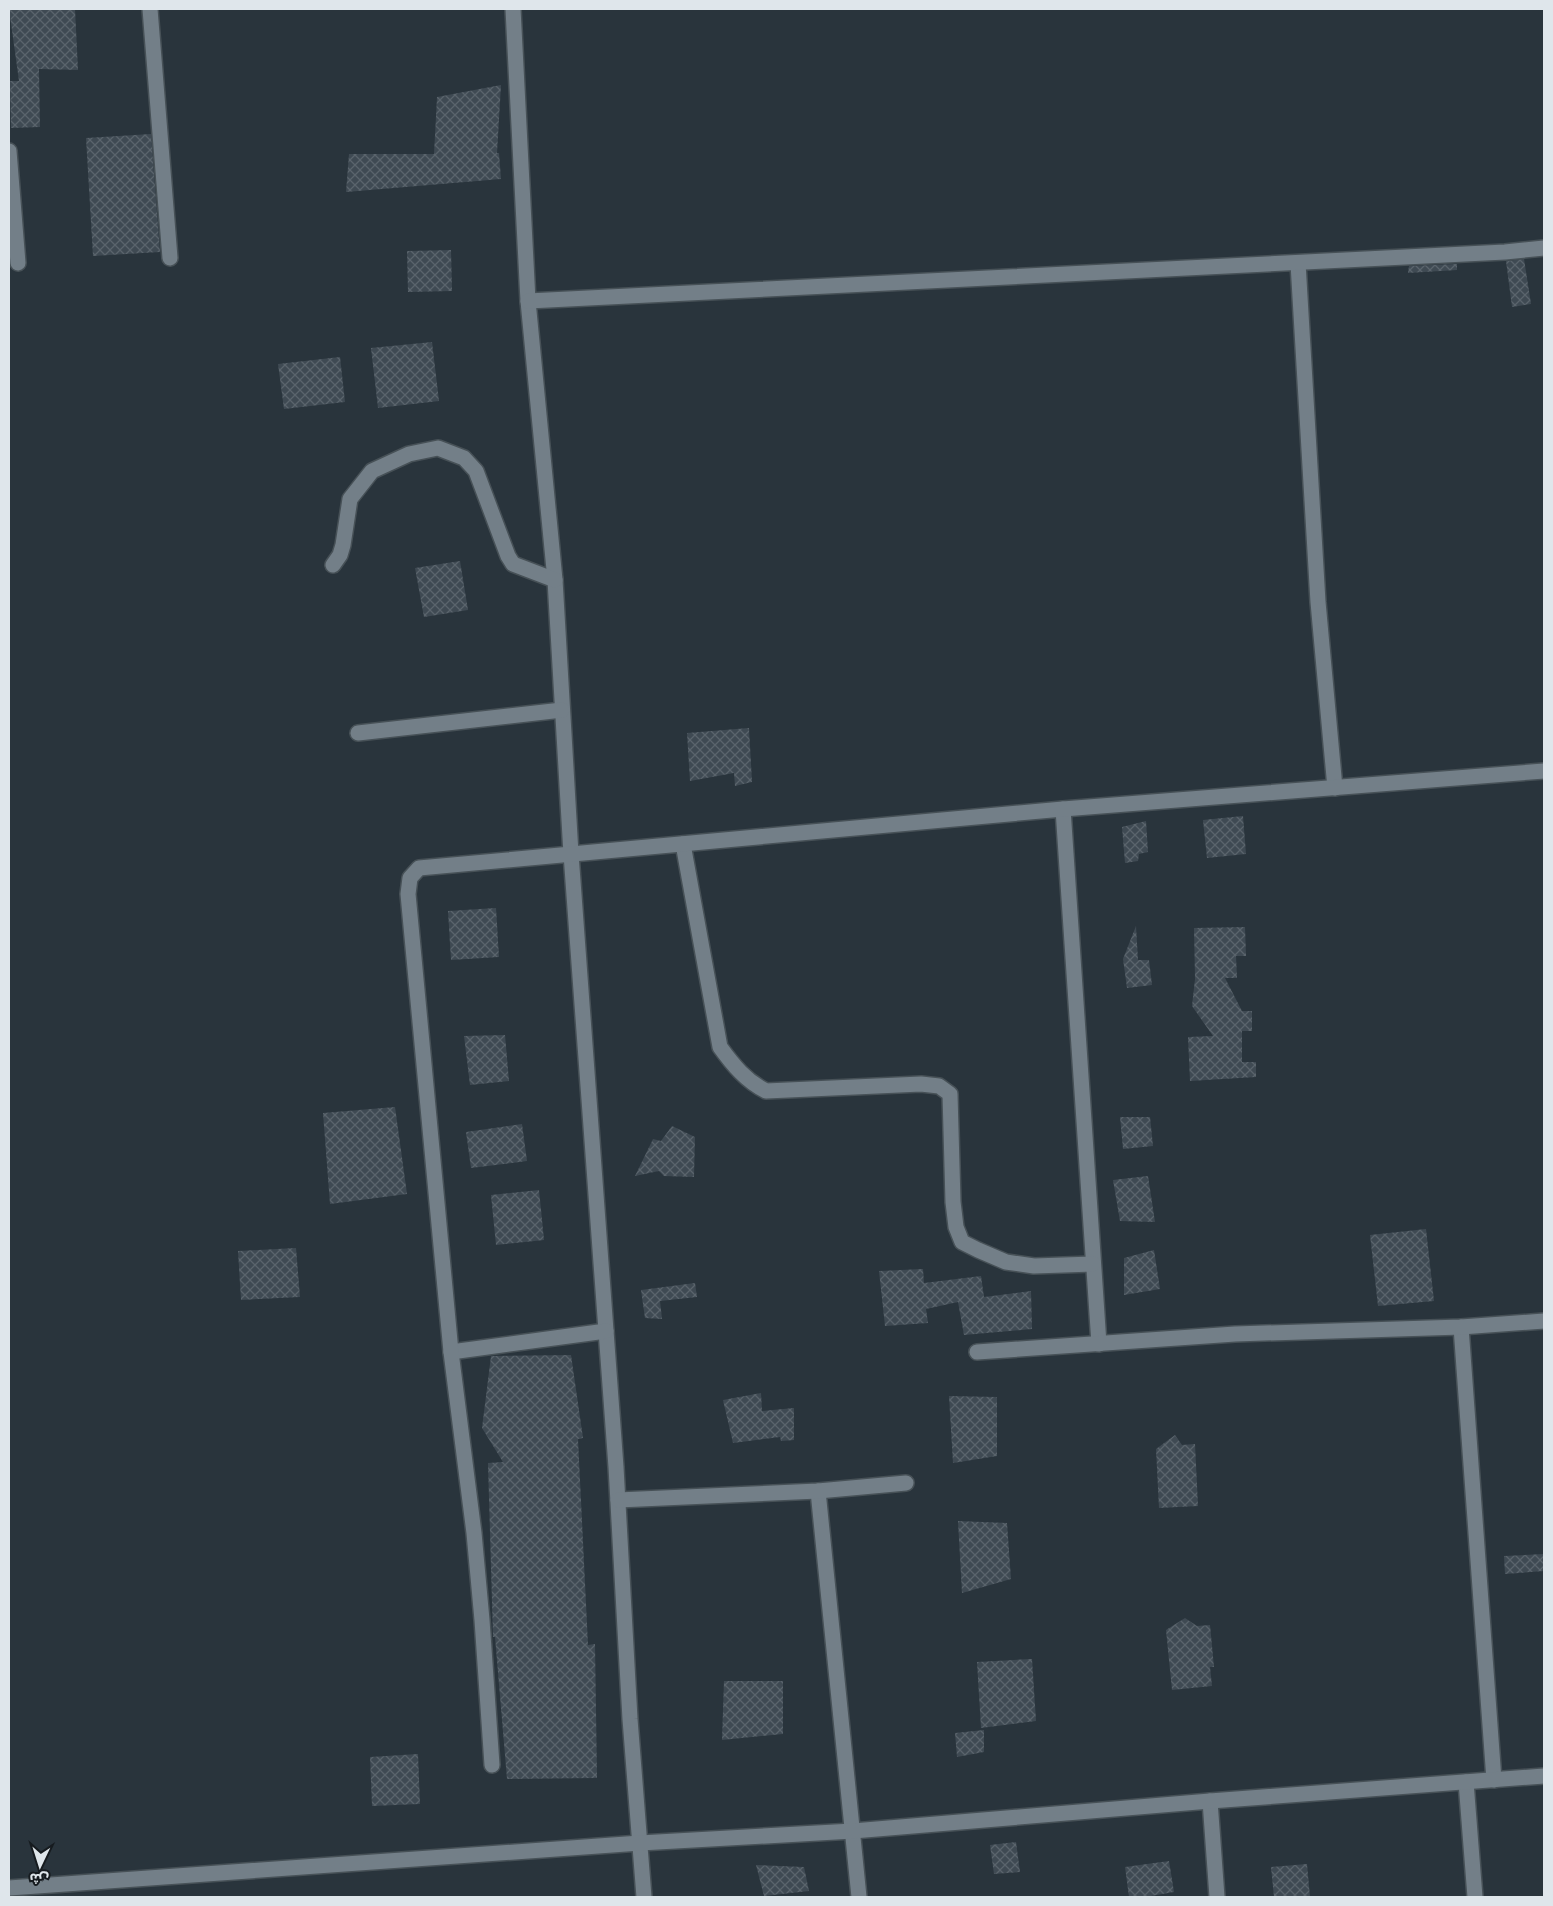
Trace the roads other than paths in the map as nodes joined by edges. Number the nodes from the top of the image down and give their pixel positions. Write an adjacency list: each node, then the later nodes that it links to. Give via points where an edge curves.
1 (150, 9): 5 (street)
2 (513, 9): 8 (street)
3 (9, 151): 6 (street)
4 (1544, 248): 7 (street)
5 (170, 258)
6 (18, 263)
7 (1298, 263): 8 (street); 14 (street, via 1318,602)
8 (528, 301): 10 (street)
9 (333, 565): 10 (street, via 343,545 350,499 372,471 409,454 438,448 464,458 476,471 512,564)
10 (554, 580): 11 (street)
11 (562, 710): 12 (street); 17 (street)
12 (358, 733)
13 (1544, 771): 14 (street)
14 (1335, 788): 15 (street)
15 (1063, 809): 16 (street); 18 (street)
16 (683, 844): 17 (street); 18 (street, via 720,1048 734,1066 752,1084 766,1091 921,1084 939,1086 950,1094 952,1202 962,1242 1006,1262 1034,1266)
17 (572, 854): 21 (street); 23 (street, via 419,868 410,878 408,894)
18 (1093, 1264): 22 (street)
19 (1544, 1321): 20 (street)
20 (1461, 1327): 22 (street, via 1235,1334); 30 (street)
21 (606, 1331): 23 (street); 27 (street)
22 (1098, 1344): 24 (street)
23 (451, 1352): 28 (street, via 474,1533)
24 (977, 1352)
25 (906, 1483): 26 (street)
26 (818, 1491): 27 (street); 33 (street)
27 (618, 1500): 34 (street)
28 (492, 1765)
29 (1544, 1776): 30 (street)
30 (1494, 1780): 31 (street)
31 (1466, 1782): 32 (street); 39 (street)
32 (1210, 1801): 33 (street); 38 (street)
33 (853, 1831): 34 (street); 37 (street)
34 (640, 1844): 35 (street); 36 (street)
35 (9, 1888)
36 (644, 1897)
37 (859, 1897)
38 (1217, 1897)
39 (1475, 1897)

